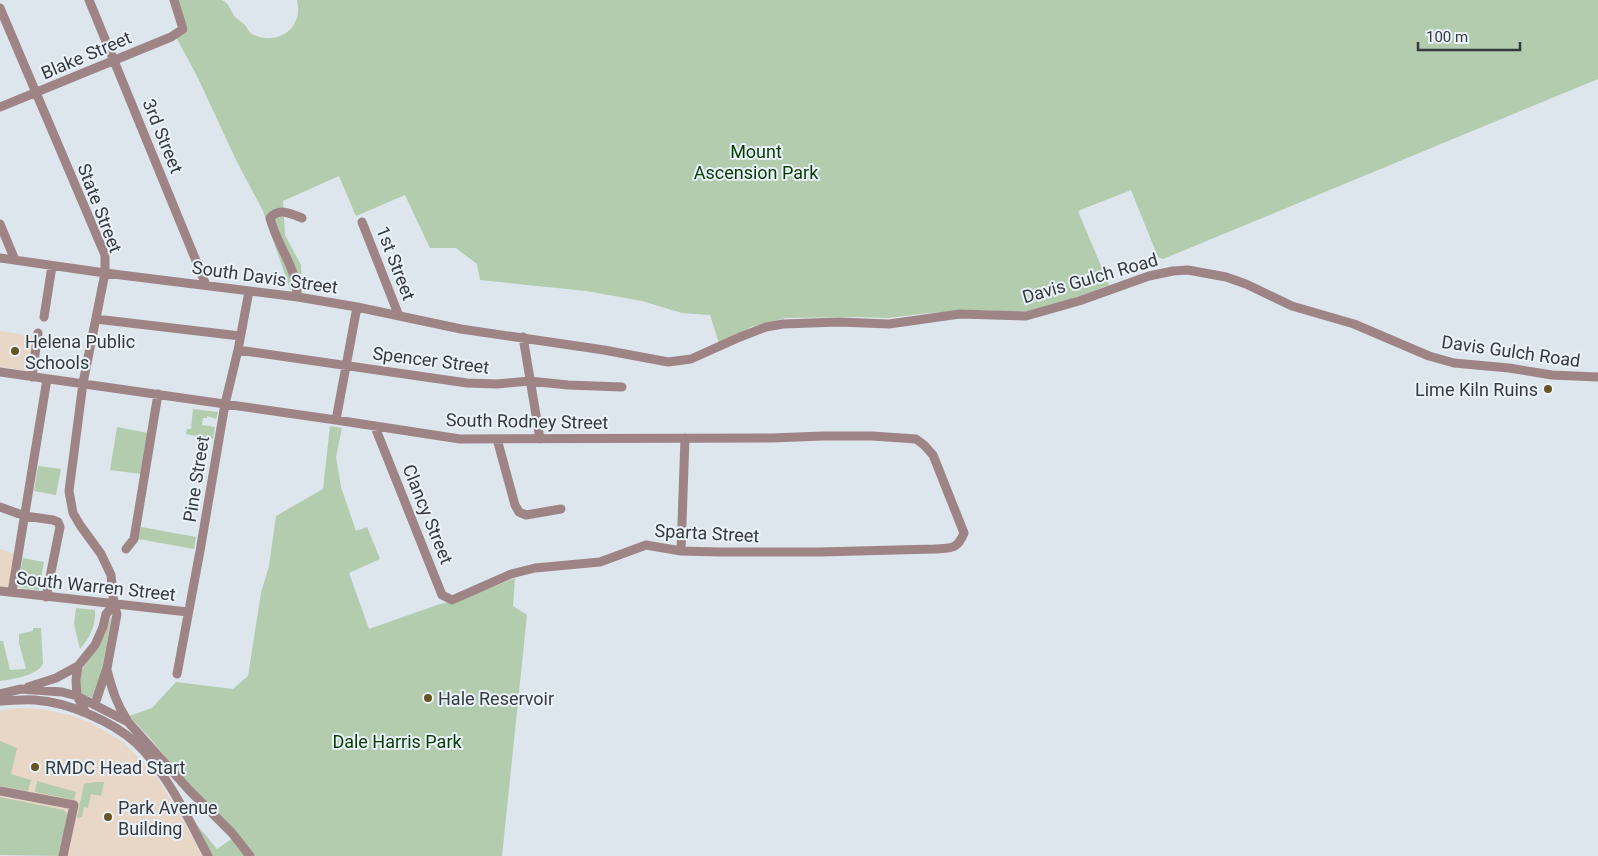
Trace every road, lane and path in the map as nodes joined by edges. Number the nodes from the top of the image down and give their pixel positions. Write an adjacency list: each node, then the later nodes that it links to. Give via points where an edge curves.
1 (89, 0): 4 (street, 3rd Street)
2 (174, 0): 4 (street, Blake Street, via 183,29)
3 (0, 8): 5 (street, State Street)
4 (115, 60): 5 (street, Blake Street); 14 (street, 3rd Street)
5 (36, 93): 6 (street, Blake Street); 13 (street, State Street, via 105,255)
6 (0, 107)
7 (302, 218): 16 (street, via 278,212 270,218 292,268)
8 (362, 222): 18 (street, 1st Street)
9 (0, 224): 11 (street)
10 (0, 258): 11 (street, South Davis Street)
11 (15, 260): 12 (street, South Davis Street)
12 (52, 266): 13 (street, South Davis Street); 19 (street)
13 (105, 273): 14 (street, South Davis Street); 20 (street, State Street)
14 (206, 285): 15 (street, South Davis Street)
15 (249, 290): 16 (street, South Davis Street); 22 (street, Pine Street)
16 (297, 297): 17 (street, South Davis Street)
17 (357, 307): 18 (street, South Davis Street); 25 (street)
18 (399, 316): 23 (street, South Davis Street)
19 (44, 317)
20 (96, 319): 22 (street); 31 (street, State Street)
21 (38, 333): 27 (street)
22 (240, 336): 24 (street, Pine Street)
23 (524, 337): 28 (street, Davis Gulch Road, via 675,362 698,356 757,330 783,324 889,324 960,314 1026,316 1149,276 1188,270 1239,282 1292,306 1354,324 1429,356 1454,363 1559,376); 30 (street)
24 (238, 350): 25 (street, Spencer Street); 34 (street, Pine Street)
25 (345, 366): 30 (street, Spencer Street, via 467,383); 35 (street)
26 (0, 372): 27 (street, South Rodney Street)
27 (32, 377): 29 (street, South Rodney Street)
28 (1598, 377)
29 (47, 379): 31 (street, South Rodney Street); 42 (street)
30 (530, 380): 32 (street, Spencer Street); 37 (street)
31 (82, 383): 33 (street, South Rodney Street); 50 (street, State Street, via 70,502 76,518 111,575)
32 (622, 387)
33 (158, 394): 34 (street, South Rodney Street); 44 (street, via 134,539)
34 (225, 404): 35 (street, South Rodney Street); 51 (street, Pine Street)
35 (336, 420): 36 (street, South Rodney Street)
36 (376, 427): 39 (street, South Rodney Street, via 460,439); 48 (street, Clancy Street, via 442,595 452,600)
37 (540, 438): 38 (street, South Rodney Street); 39 (street, South Rodney Street)
38 (686, 438): 43 (street, South Rodney Street, via 873,436 916,440 933,455 964,533); 45 (street)
39 (497, 439): 41 (street, via 519,512 526,515)
40 (0, 508): 42 (street)
41 (561, 509)
42 (25, 516): 47 (street); 49 (street, via 53,520 60,527)
43 (960, 543): 45 (street, Sparta Street, via 952,548 829,552)
44 (126, 548)
45 (682, 551): 48 (street, Sparta Street, via 646,546 600,562 535,568 511,574)
46 (0, 591): 47 (street, South Warren Street)
47 (12, 592): 49 (street, South Warren Street)
48 (460, 596)
49 (46, 597): 50 (street, South Warren Street)
50 (114, 605): 51 (street, South Warren Street); 52 (street, via 106,614 95,645); 53 (street, via 117,614)
51 (188, 612): 54 (street, Pine Street)
52 (78, 666): 55 (street, via 56,678); 57 (street)
53 (107, 668): 59 (street); 61 (street, via 117,705)
54 (177, 674)
55 (21, 689): 56 (street); 57 (street)
56 (0, 694)
57 (77, 696): 59 (street); 60 (street)
58 (0, 701): 60 (street, via 35,700)
59 (95, 704): 60 (street); 61 (street)
60 (82, 710): 64 (street, via 123,733 149,757)
61 (128, 722): 65 (street)
62 (0, 791): 63 (street, via 74,805)
63 (63, 856)
64 (208, 856)
65 (250, 856)

